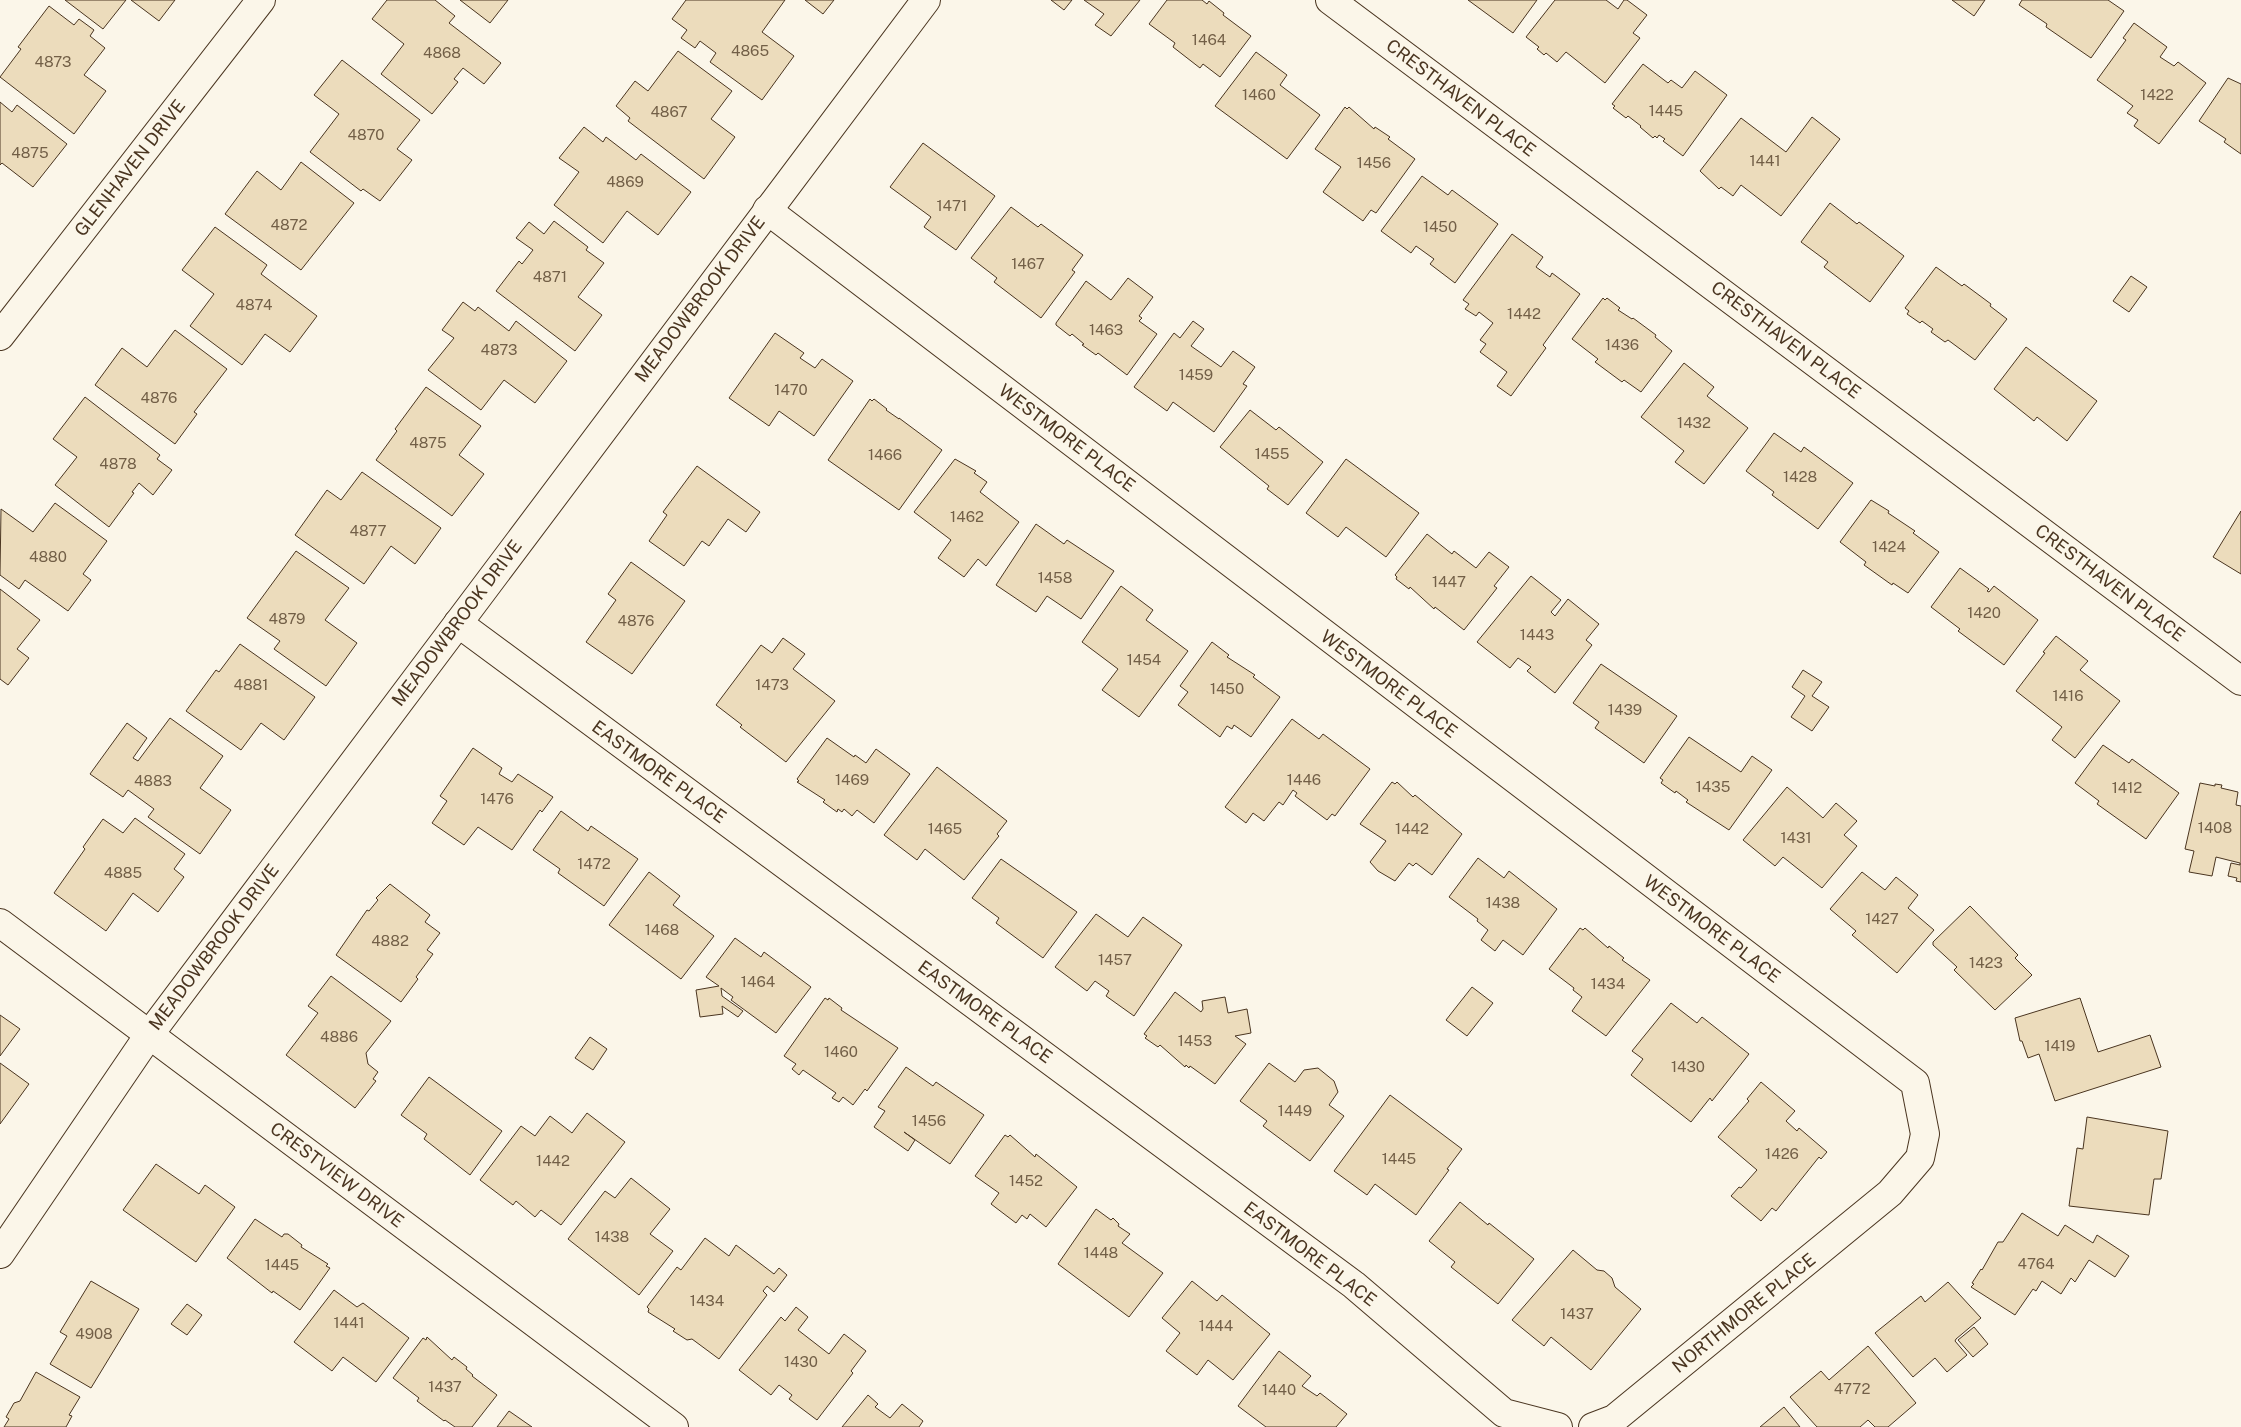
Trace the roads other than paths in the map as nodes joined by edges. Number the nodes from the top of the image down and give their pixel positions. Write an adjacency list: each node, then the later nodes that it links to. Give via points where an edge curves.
1 (261, 0): 5 (street, GLENHAVEN DRIVE)
2 (926, 0): 4 (street, MEADOWBROOK DRIVE)
3 (1330, 0): 7 (street, CRESTHAVEN PLACE)
4 (767, 210): 6 (street, MEADOWBROOK DRIVE); 10 (street, WESTMORE PLACE, via 1915,1083 1924,1134 1920,1158)
5 (0, 336)
6 (458, 623): 9 (street, MEADOWBROOK DRIVE); 13 (street, EASTMORE PLACE, via 1354,1285 1504,1413)
7 (2241, 680)
8 (0, 922): 9 (street, CRESTVIEW DRIVE)
9 (148, 1035): 11 (street, MEADOWBROOK DRIVE); 12 (street, CRESTVIEW DRIVE)
10 (1890, 1193): 14 (street, NORTHMORE PLACE, via 1614,1419)
11 (0, 1254)
12 (674, 1427)
13 (1558, 1427)
14 (1593, 1427)

